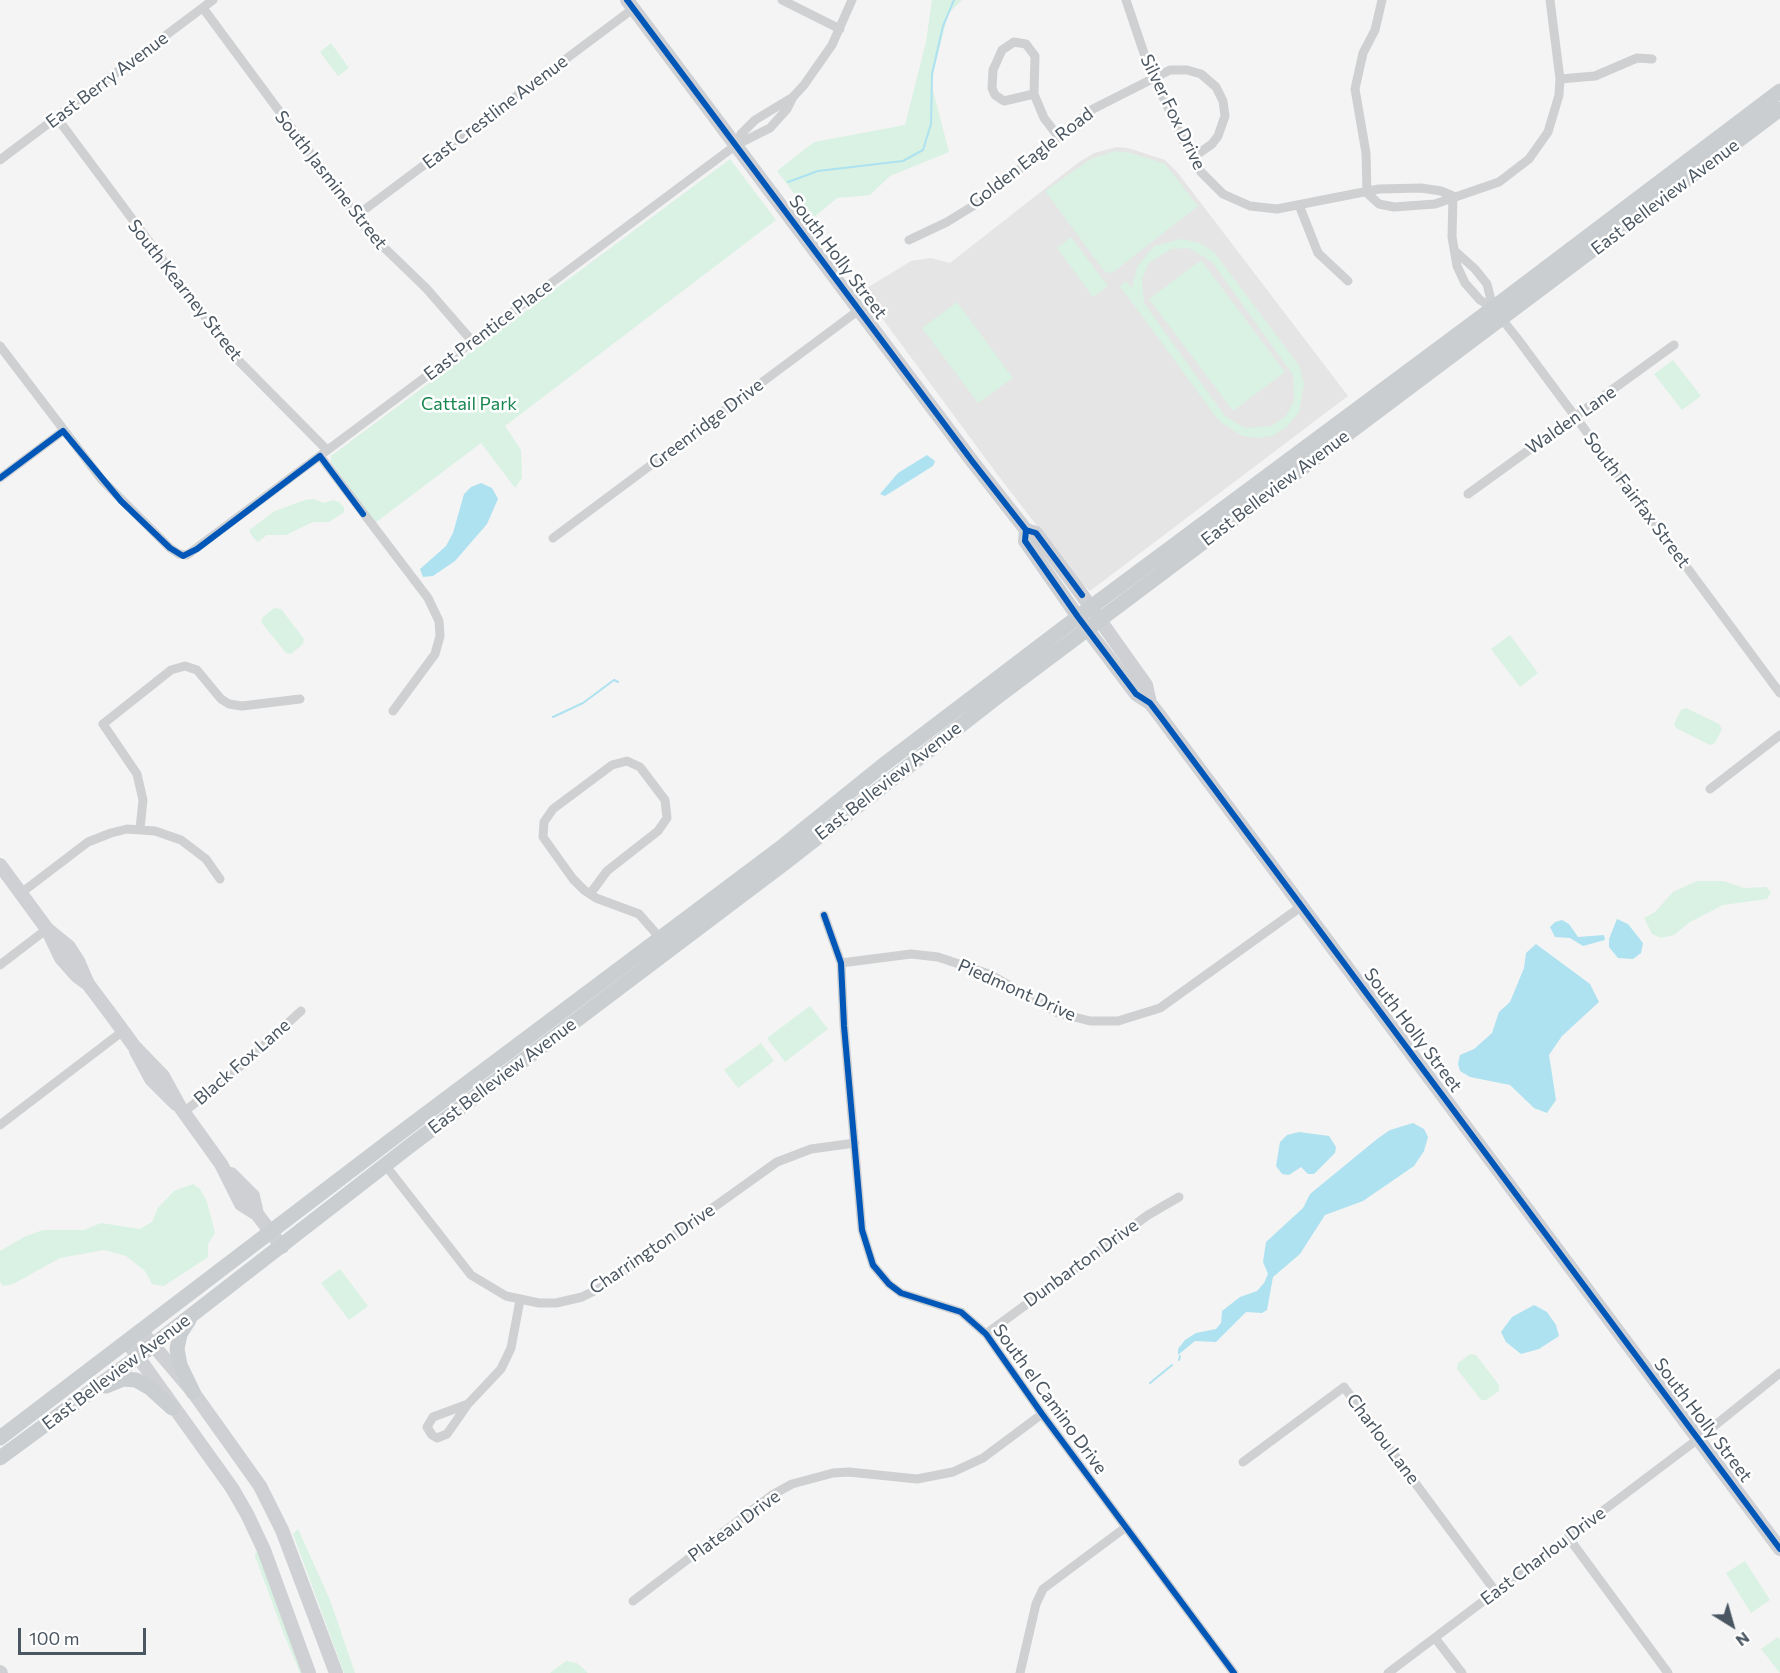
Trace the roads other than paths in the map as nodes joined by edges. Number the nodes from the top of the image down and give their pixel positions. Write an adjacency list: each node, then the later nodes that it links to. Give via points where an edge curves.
1 (213, 0): 8 (street, East Berry Avenue)
2 (782, 0): 9 (street)
3 (852, 0): 9 (street)
4 (1126, 0): 11 (street, Silver Fox Drive)
5 (1382, 0): 22 (street, via 1355,89 1366,153)
6 (1550, 0): 12 (street)
7 (630, 4): 19 (street, South Holly Street); 25 (street, East Crestline Avenue)
8 (202, 8): 17 (street, East Berry Avenue); 25 (street, South Jasmine Street)
9 (840, 29): 15 (street, via 825,57)
10 (1652, 59): 12 (street, via 1637,58 1594,76)
11 (1154, 77): 18 (street, Golden Eagle Road, via 1109,99); 20 (street, Silver Fox Drive); 20 (street, Golden Eagle Road, via 1170,70 1187,70 1211,81 1220,92 1223,125 1212,144)
12 (1560, 79): 23 (street, via 1554,117 1529,159 1498,182)
13 (1780, 91): 30 (main road, East Belleview Avenue)
14 (1034, 94): 14 (street, via 1032,49 1018,42 1009,44 993,70 995,95 1010,101); 18 (street, via 1044,118)
15 (793, 97): 19 (street, via 754,120); 19 (street, via 770,128)
16 (1780, 109): 30 (main road, East Belleview Avenue)
17 (57, 118): 21 (street, East Berry Avenue); 36 (street, South Kearney Street, via 235,357)
18 (1058, 136): 26 (street, Golden Eagle Road, via 981,201)
19 (736, 145): 29 (street, South Holly Street); 31 (street, East Prentice Place)
20 (1192, 158): 24 (street, Silver Fox Drive, via 1213,186 1235,201 1265,209)
21 (0, 160)
22 (1367, 193): 23 (street, Silver Fox Drive, via 1421,188); 23 (street, via 1379,204 1401,208 1435,204); 24 (street, Silver Fox Drive)
23 (1453, 196): 27 (street, via 1450,227)
24 (1299, 205): 28 (street, via 1318,253)
25 (356, 216): 31 (street, South Jasmine Street, via 376,242 426,288)
26 (909, 240)
27 (1455, 252): 30 (street, via 1487,284); 30 (street, via 1465,283)
28 (1348, 281)
29 (859, 310): 39 (street, Greenridge Drive); 40 (street, South Holly Street, via 1026,530 1025,540)
30 (1498, 314): 34 (street, South Fairfax Street); 40 (main road, East Belleview Avenue)
31 (472, 340): 36 (street, East Prentice Place)
32 (1674, 345): 34 (street, Walden Lane)
33 (0, 346): 35 (street)
34 (1576, 418): 38 (street, Walden Lane); 41 (street, South Fairfax Street)
35 (63, 431): 36 (street, East Prentice Place, via 121,501 183,556 198,549); 37 (street)
36 (324, 453): 43 (street, South Kearney Street, via 428,598 439,621 435,654)
37 (0, 478)
38 (1468, 494)
39 (553, 538)
40 (1089, 618): 51 (street, South Holly Street, via 1146,686 1150,703); 54 (main road, East Belleview Avenue); 62 (main road, East Belleview Avenue, via 786,862)
41 (1780, 693)
42 (300, 699): 46 (street, via 229,704 201,674 185,666 171,670 103,724 138,774 143,800)
43 (393, 711)
44 (1780, 735): 45 (street)
45 (1710, 789)
46 (140, 829): 48 (street, via 172,836 189,845 206,859); 49 (street, via 111,833 88,842)
47 (0, 865): 49 (street)
48 (220, 879)
49 (21, 893): 53 (street)
50 (590, 894): 50 (street, via 573,879 544,841 544,822 553,809 612,765 627,761 640,767 665,800 667,818 658,831 607,871); 54 (street, via 639,914)
51 (1302, 906): 55 (street, Piedmont Drive, via 1160,1008 1118,1021 1090,1021 1058,1012 989,974 938,957 911,954); 80 (street, South Holly Street)
52 (824, 915): 55 (street, South el Camino Drive)
53 (47, 929): 56 (street); 58 (street, via 61,958 88,984)
54 (660, 938): 64 (main road, East Belleview Avenue)
55 (841, 963): 61 (street, South el Camino Drive)
56 (0, 965)
57 (301, 1011): 59 (street, Black Fox Lane, via 243,1064)
58 (123, 1031): 59 (street, via 151,1079); 60 (street)
59 (182, 1110): 64 (street, via 221,1164 241,1204 257,1214)
60 (0, 1125)
61 (855, 1143): 66 (street, Charrington Drive, via 811,1149 777,1162 589,1294 556,1303); 69 (street, South el Camino Drive, via 862,1230 873,1265 901,1293 961,1312)
62 (386, 1166): 65 (main road, East Belleview Avenue); 66 (street, Charrington Drive, via 471,1275 495,1291)
63 (1179, 1197): 69 (street, Dunbarton Drive, via 1148,1215)
64 (271, 1232): 65 (street); 68 (main road, East Belleview Avenue)
65 (282, 1247): 67 (main road, East Belleview Avenue)
66 (520, 1300): 76 (street, via 506,1360)
67 (194, 1314): 71 (main road, East Belleview Avenue); 74 (main road, via 180,1334 177,1349)
68 (142, 1332): 70 (main road, East Belleview Avenue); 71 (street)
69 (986, 1334): 78 (street, South el Camino Drive)
70 (128, 1343): 72 (street); 79 (main road, East Belleview Avenue)
71 (152, 1345): 72 (main road, East Belleview Avenue); 74 (street)
72 (139, 1356): 75 (main road, East Belleview Avenue); 77 (street)
73 (1780, 1373): 80 (street, East Charlou Drive)
74 (193, 1392): 90 (street, via 246,1463 277,1518)
75 (87, 1394): 77 (main road, via 123,1379 136,1380); 81 (main road, East Belleview Avenue)
76 (468, 1404)
77 (172, 1408): 89 (street, via 248,1514)
78 (1042, 1414): 83 (street, South el Camino Drive); 87 (street, Plateau Drive, via 983,1458 953,1472 917,1479 833,1473 792,1484)
79 (0, 1438)
80 (1698, 1440): 84 (street, East Charlou Drive); 85 (street, South Holly Street)
81 (0, 1458)
82 (1244, 1462): 86 (street, Charlou Lane, via 1344,1387)
83 (1126, 1527): 91 (street, via 1043,1589); 92 (street, South el Camino Drive)
84 (1568, 1537): 86 (street, East Charlou Drive); 95 (street)
85 (1780, 1549)
86 (1496, 1592): 88 (street, East Charlou Drive)
87 (633, 1601)
88 (1435, 1638): 93 (street, East Charlou Drive); 94 (street)
89 (309, 1673)
90 (336, 1673)
91 (1020, 1673)
92 (1234, 1673)
93 (1388, 1673)
94 (1462, 1673)
95 (1668, 1673)

